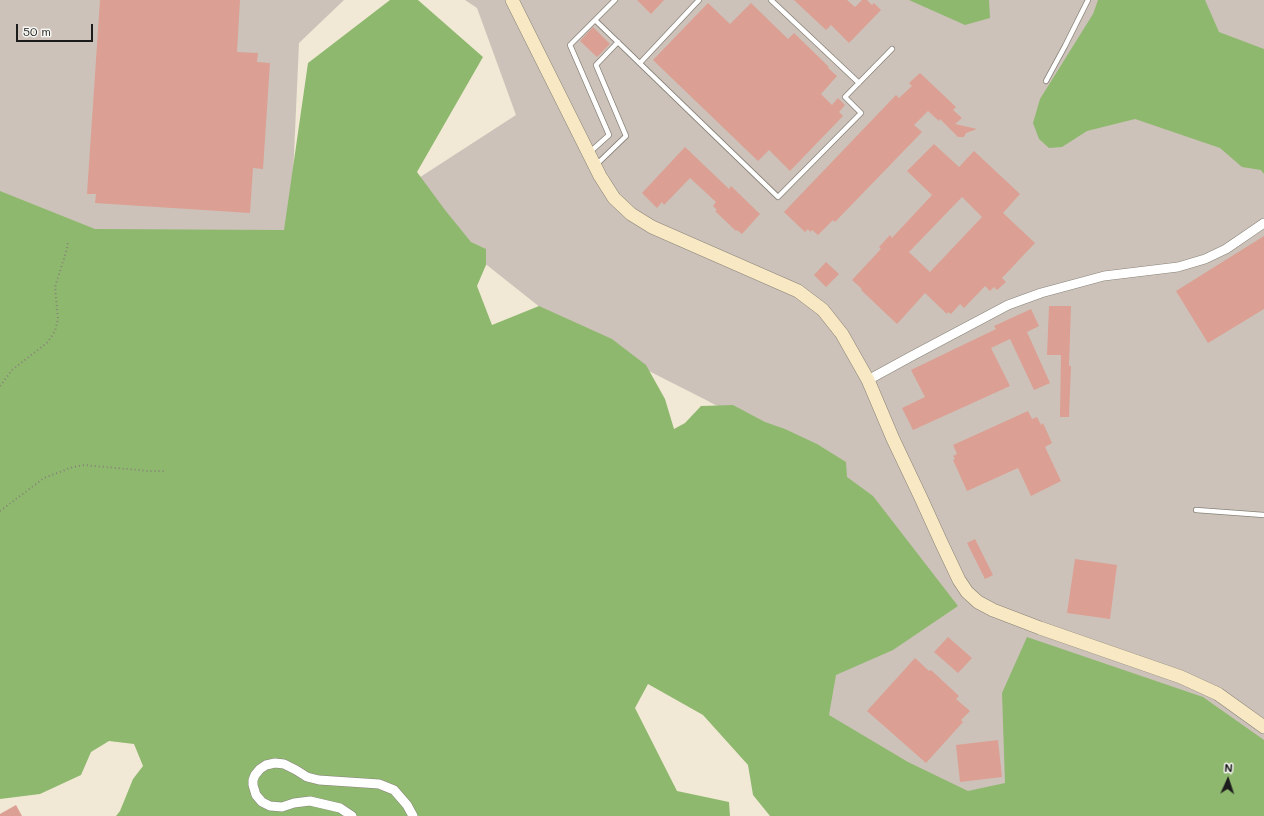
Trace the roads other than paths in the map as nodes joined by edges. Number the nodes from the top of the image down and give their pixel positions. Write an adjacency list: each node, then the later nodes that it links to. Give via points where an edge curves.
1 (615, 0): 6 (lane)
2 (699, 0): 9 (lane)
3 (771, 0): 11 (lane)
4 (1088, 0): 10 (lane)
5 (516, 2): 12 (street)
6 (595, 20): 7 (lane); 12 (lane, via 570,45 609,135)
7 (618, 42): 9 (lane); 13 (lane, via 596,65 626,136)
8 (892, 49): 11 (lane)
9 (640, 63): 11 (lane, via 778,197 860,113 845,97)
10 (1046, 81)
11 (859, 83)
12 (589, 153): 13 (street)
13 (595, 166): 15 (street, via 614,198 631,214 652,227 798,291 823,310 842,334)
14 (1264, 223): 15 (street, via 1226,249 1205,259 1178,267 1104,276 1041,293 1008,306)
15 (868, 380): 18 (street, via 953,567 967,592 978,602 1008,616 1181,676 1218,694)
16 (1196, 510): 17 (lane)
17 (1264, 515)
18 (1264, 727)
19 (352, 816): 20 (street, via 340,808 310,801 282,807 270,806 256,795 253,780 260,769 275,763 284,764 307,777 319,780 379,784 394,790)
20 (413, 816)

